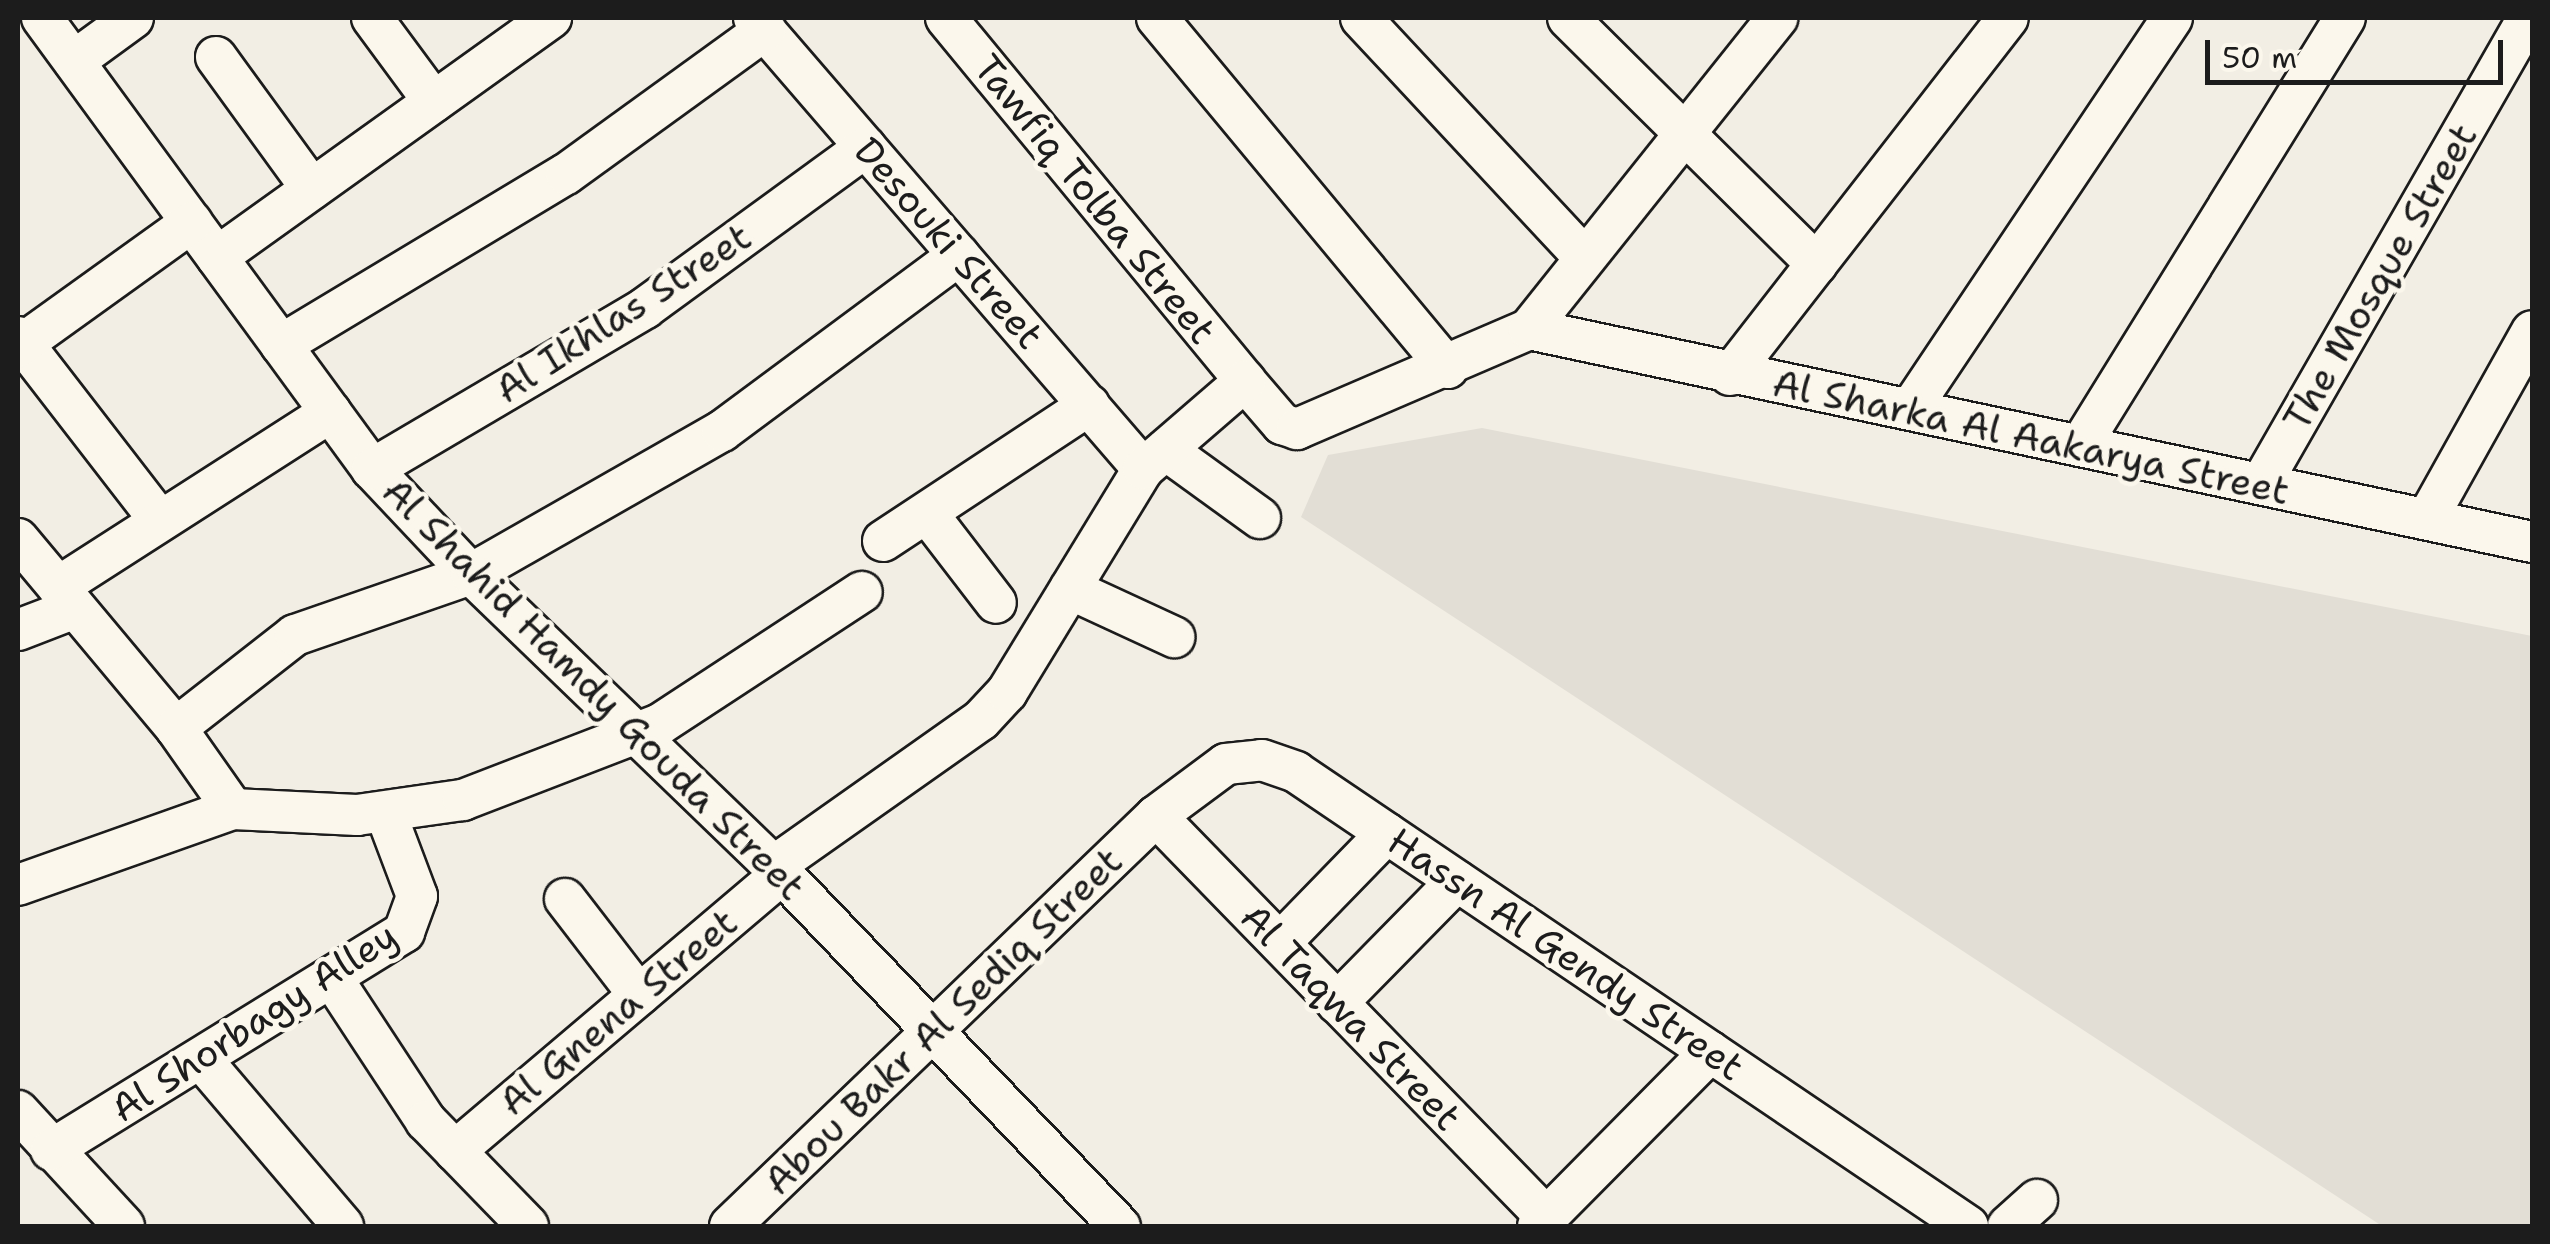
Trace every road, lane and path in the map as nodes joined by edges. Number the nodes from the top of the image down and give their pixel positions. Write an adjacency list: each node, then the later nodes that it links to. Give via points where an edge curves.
1 (42, 18): 16 (street, Al Shahid Hamdy Gouda Street)
2 (133, 18): 16 (street)
3 (372, 18): 17 (street)
4 (551, 18): 17 (street)
5 (946, 18): 32 (street, Tawfiq Tolba Street)
6 (1157, 18): 30 (street)
7 (1361, 18): 24 (street)
8 (1568, 18): 18 (street)
9 (1777, 18): 18 (street)
10 (2008, 18): 25 (street)
11 (2172, 18): 34 (street)
12 (2345, 18): 36 (street)
13 (2528, 18): 39 (street, The Mosque Street)
14 (760, 24): 19 (street, Desouki Street); 29 (street, via 566,174)
15 (216, 58): 20 (street)
16 (74, 61): 21 (street, Al Shahid Hamdy Gouda Street)
17 (434, 102): 20 (street)
18 (1682, 136): 24 (street); 25 (street)
19 (866, 147): 22 (street, Desouki Street); 38 (street, Al Ikhlas Street, via 645,308)
20 (312, 189): 23 (street)
21 (192, 222): 23 (street, Al Shahid Hamdy Gouda Street); 28 (street)
22 (959, 255): 33 (street, Desouki Street); 47 (street, via 722,431)
23 (217, 257): 29 (street, Al Shahid Hamdy Gouda Street)
24 (1585, 258): 26 (street)
25 (1817, 264): 31 (street)
26 (1529, 328): 30 (street); 31 (street, Al Sharka Al Aakarya Street)
27 (2532, 332): 42 (street)
28 (19, 343): 43 (street)
29 (282, 345): 35 (street, Al Shahid Hamdy Gouda Street)
30 (1448, 368): 32 (street, Tawfiq Tolba Street, via 1297,429 1282,424)
31 (1730, 375): 34 (street, Al Sharka Al Aakarya Street)
32 (1245, 381): 37 (street, Al Gnena Street)
33 (1089, 406): 37 (street, Desouki Street); 40 (street)
34 (1911, 408): 36 (street, Al Sharka Al Aakarya Street)
35 (331, 412): 38 (street, Al Shahid Hamdy Gouda Street); 43 (street)
36 (2080, 446): 39 (street, Al Sharka Al Aakarya Street)
37 (1155, 459): 41 (street, Desouki Street); 48 (street, Al Gnena Street)
38 (372, 469): 47 (street, Al Shahid Hamdy Gouda Street)
39 (2261, 484): 42 (street, Al Sharka Al Aakarya Street)
40 (927, 513): 45 (street); 51 (street)
41 (1260, 518)
42 (2428, 519): 46 (street, Al Sharka Al Aakarya Street)
43 (160, 521): 50 (street)
44 (18, 539): 50 (street)
45 (883, 541)
46 (2532, 542)
47 (470, 574): 54 (street, via 295,635); 55 (street, Al Shahid Hamdy Gouda Street)
48 (1070, 589): 53 (street); 60 (street, Al Gnena Street, via 1007,692 981,720)
49 (862, 592): 55 (street, via 683,711)
50 (66, 598): 52 (street); 54 (street)
51 (996, 604)
52 (18, 630)
53 (1174, 637)
54 (176, 728): 56 (street)
55 (636, 734): 57 (street, via 463,800); 60 (street, Al Shahid Hamdy Gouda Street)
56 (234, 809): 57 (street); 62 (street)
57 (386, 814): 65 (street, Al Shorbagy Alley, via 412,878 414,915 404,932)
58 (1156, 816): 59 (street, Hassn Al Gendy Street, via 1226,764 1262,760 1296,772); 64 (street, Al Taqwa Street); 68 (street, Abou Bakr Al Sediq Street)
59 (1387, 834): 61 (street, Hassn Al Gendy Street); 64 (street)
60 (778, 870): 66 (street, Al Gnena Street); 68 (street, Al Shahid Hamdy Gouda Street)
61 (1457, 881): 67 (street); 69 (street, Hassn Al Gendy Street)
62 (18, 885)
63 (564, 899): 66 (street)
64 (1280, 943): 67 (street, Al Taqwa Street)
65 (332, 978): 70 (street, Al Shorbagy Alley); 72 (street, via 426,1121)
66 (639, 995): 72 (street, Al Gnena Street)
67 (1337, 1002): 73 (street, Al Taqwa Street)
68 (933, 1031): 74 (street, Abou Bakr Al Sediq Street); 78 (street, Al Shahid Hamdy Gouda Street)
69 (1710, 1052): 73 (street); 79 (street, Hassn Al Gendy Street)
70 (201, 1059): 71 (street, Al Shorbagy Alley); 76 (street)
71 (28, 1130): 75 (street)
72 (455, 1151): 77 (street)
73 (1543, 1222)
74 (739, 1224)
75 (124, 1226)
76 (343, 1226)
77 (528, 1226)
78 (1120, 1226)
79 (1968, 1226)

